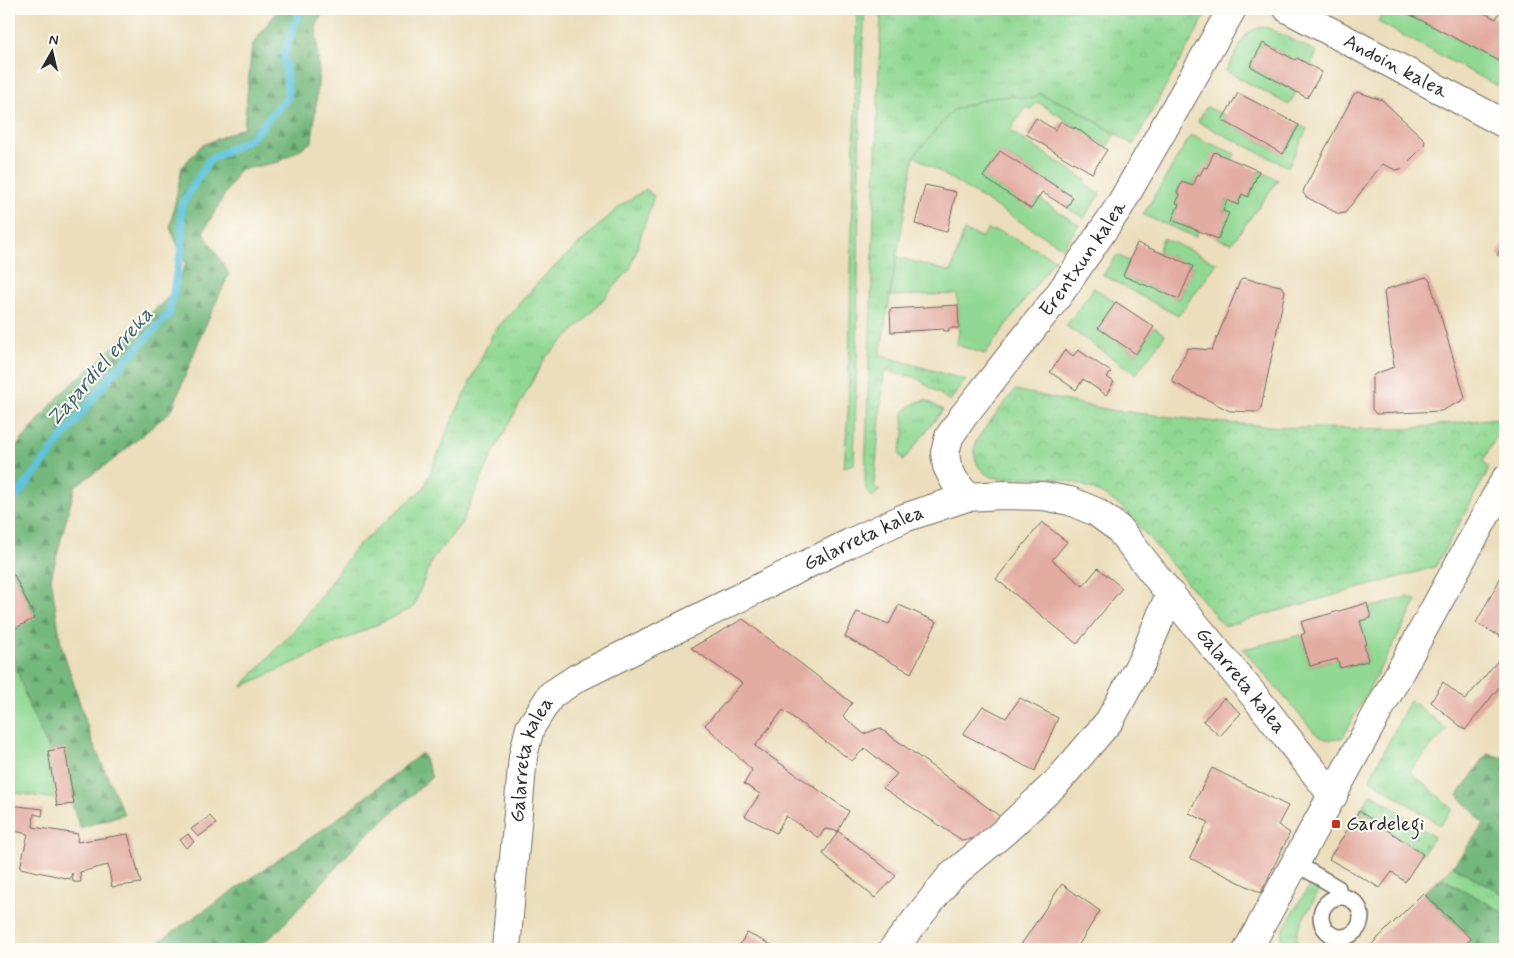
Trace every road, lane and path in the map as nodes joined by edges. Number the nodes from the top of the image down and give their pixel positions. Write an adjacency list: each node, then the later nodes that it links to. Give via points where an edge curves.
1 (1232, 9): 5 (street, Erentxun kalea, via 1119,207 1058,296 948,437 947,466)
2 (1288, 9): 3 (street, Andoin kalea)
3 (1505, 124)
4 (1505, 480): 7 (street)
5 (967, 497): 6 (street, Galarreta kalea, via 1043,496 1070,501 1096,512 1118,528); 10 (street, Galarreta kalea, via 904,518 850,543 577,678 551,695 530,728 523,756)
6 (1170, 594): 7 (street, Galarreta kalea); 11 (street, via 1144,659 1110,720 1058,782 950,877)
7 (1333, 796): 8 (street)
8 (1295, 864): 9 (lane, via 1338,888); 12 (street)
9 (1339, 897)
10 (506, 949)
11 (893, 949)
12 (1248, 949)

